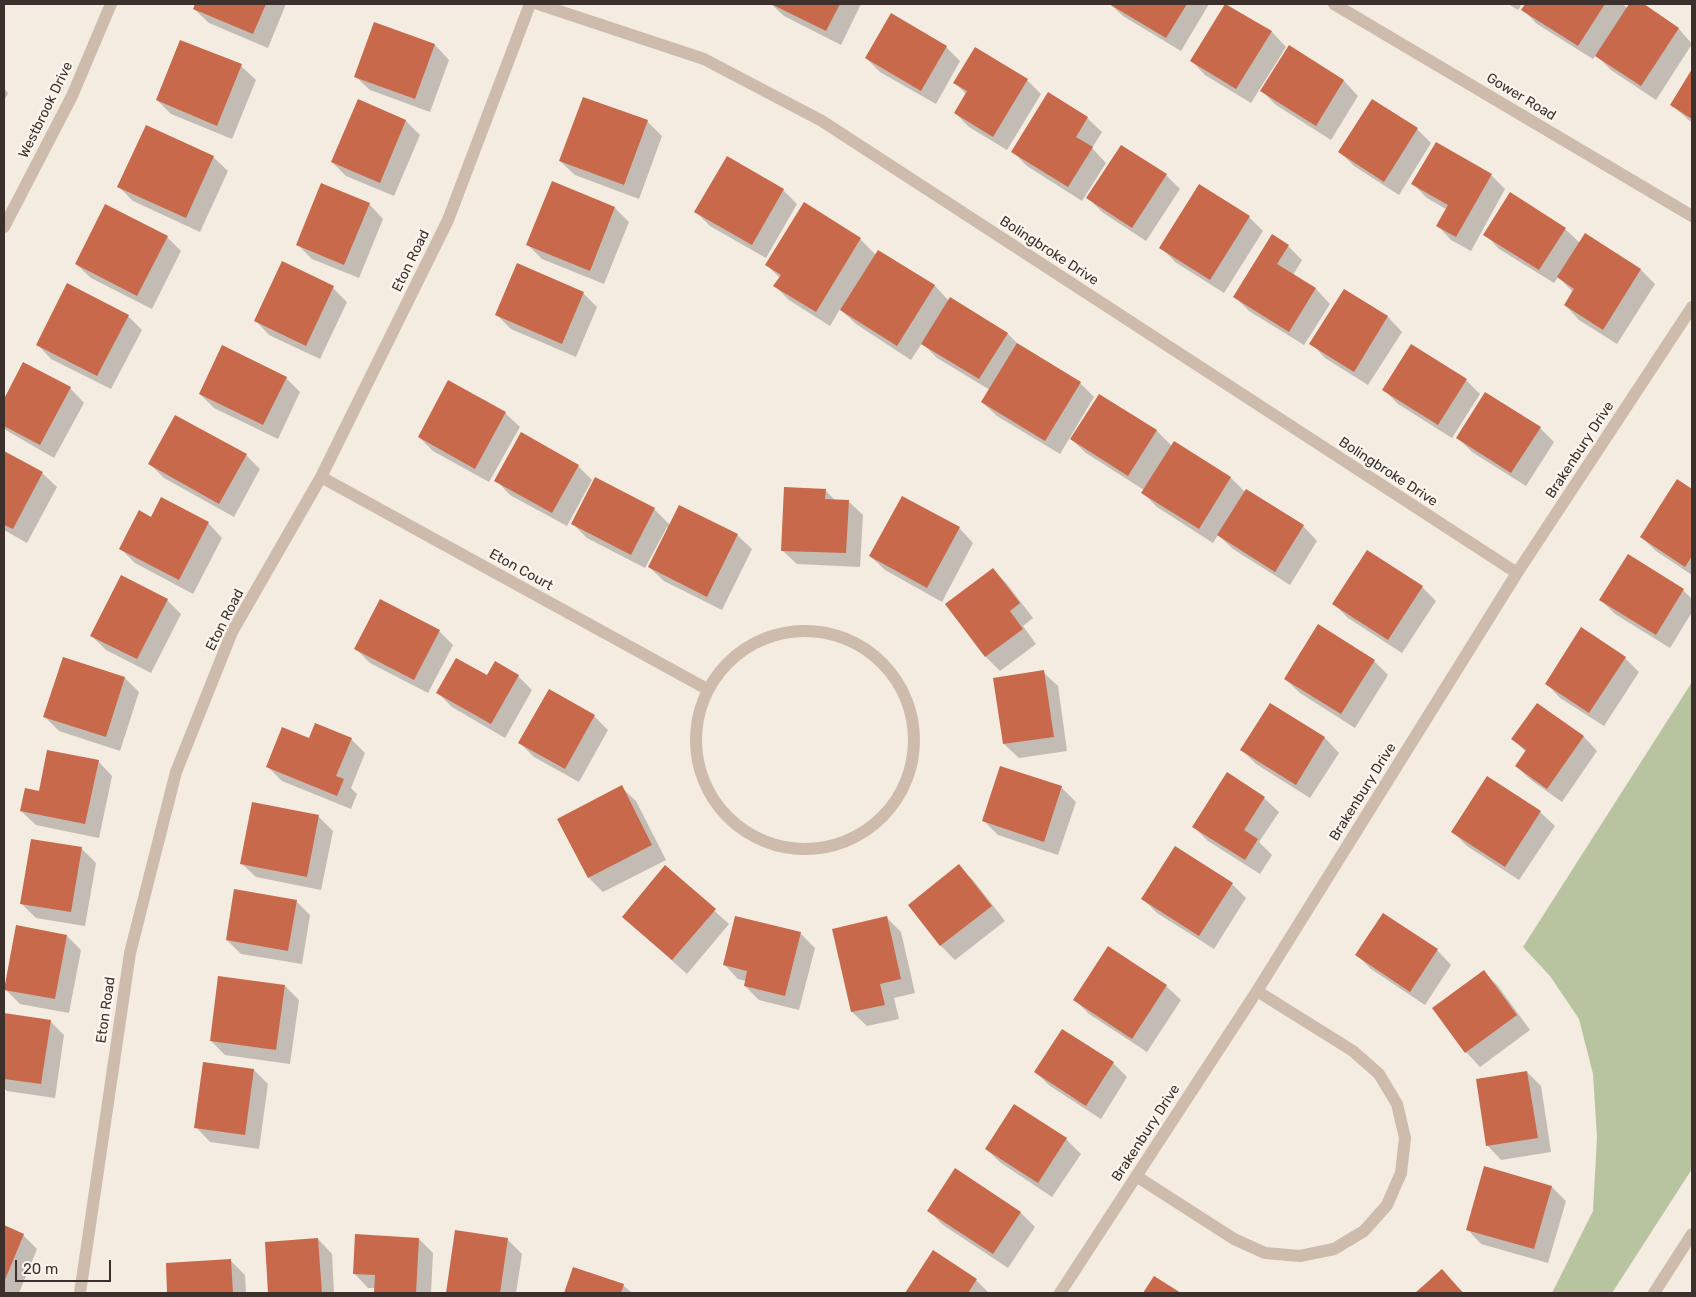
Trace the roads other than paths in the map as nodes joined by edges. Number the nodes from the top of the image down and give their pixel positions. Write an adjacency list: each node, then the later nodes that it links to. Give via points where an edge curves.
1 (111, 4): 6 (street, Westbrook Drive, via 72,96)
2 (530, 4): 8 (street, Eton Road, via 448,220)
3 (538, 4): 9 (street, Bolingbroke Drive, via 704,59 822,121)
4 (1334, 4): 5 (street, Gower Road)
5 (1692, 216)
6 (4, 227)
7 (1692, 307): 9 (street, Brakenbury Drive)
8 (321, 477): 10 (street, Eton Court); 14 (street, Eton Road, via 232,632 176,772 130,953)
9 (1517, 573): 11 (street, Brakenbury Drive)
10 (707, 689): 10 (street, via 697,720 696,752 704,783 720,810 744,831 773,845 804,850 836,845 865,832 889,810 907,779 915,743 910,706 893,674 866,648 832,633 796,630 760,640 730,660)
11 (1257, 991): 12 (street, Brakenbury Drive); 12 (street, via 1353,1051 1379,1074 1397,1104 1405,1138 1401,1173 1387,1205 1364,1231 1334,1249 1300,1256 1265,1253 1234,1239)
12 (1136, 1176): 15 (street, Brakenbury Drive)
13 (1692, 1234): 16 (street)
14 (80, 1293)
15 (1060, 1293)
16 (1654, 1293)

